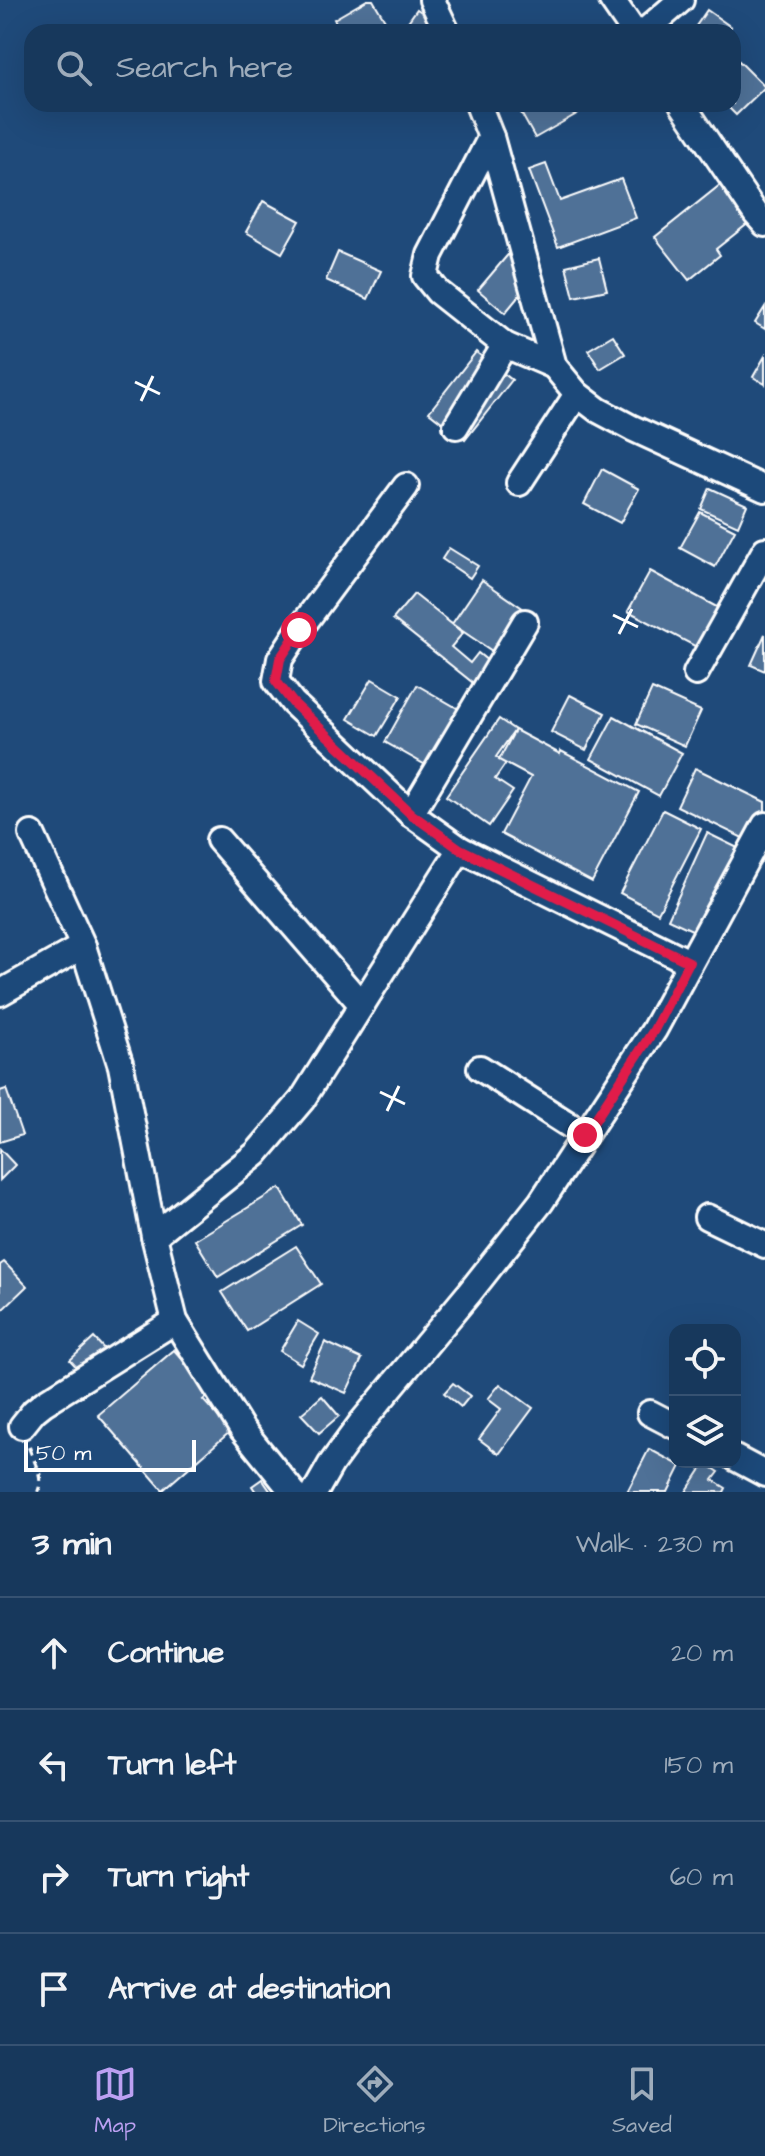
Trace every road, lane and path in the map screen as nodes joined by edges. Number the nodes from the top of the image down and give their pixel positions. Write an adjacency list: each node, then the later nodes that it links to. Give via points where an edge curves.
1 (432, 0): 4 (street)
2 (612, 0): 5 (street)
3 (681, 0): 6 (street)
4 (443, 24)
5 (628, 24)
6 (653, 24)
7 (481, 112): 9 (street)
8 (687, 112): 10 (street)
9 (491, 137): 11 (street, via 430,255 425,276); 12 (street)
10 (765, 224)
11 (505, 345): 12 (street); 14 (street)
12 (554, 366): 13 (street)
13 (577, 394): 15 (street); 17 (street, via 632,428)
14 (456, 426)
15 (519, 483)
16 (406, 486): 21 (street, via 299,630 280,659 276,681)
17 (765, 489)
18 (765, 550): 20 (street)
19 (525, 622): 21 (street)
20 (696, 673)
21 (411, 814): 25 (street)
22 (765, 825): 27 (street)
23 (32, 834): 26 (street)
24 (219, 840): 29 (street)
25 (460, 849): 27 (street); 29 (street)
26 (83, 946): 28 (street); 33 (street, via 121,1066)
27 (689, 962): 31 (street, via 654,1030)
28 (0, 993)
29 (362, 1005): 33 (street, via 302,1100 256,1154)
30 (480, 1068): 31 (street)
31 (585, 1135): 43 (street, via 541,1202 361,1423)
32 (707, 1217): 34 (street)
33 (154, 1236): 35 (street)
34 (765, 1245)
35 (175, 1321): 38 (street, via 44,1403); 42 (street, via 242,1429)
36 (650, 1413): 37 (street)
37 (669, 1423)
38 (22, 1426): 41 (path, via 39,1470)
39 (741, 1461): 40 (street)
40 (765, 1474)
41 (38, 1492)
42 (293, 1492)
43 (315, 1492)

